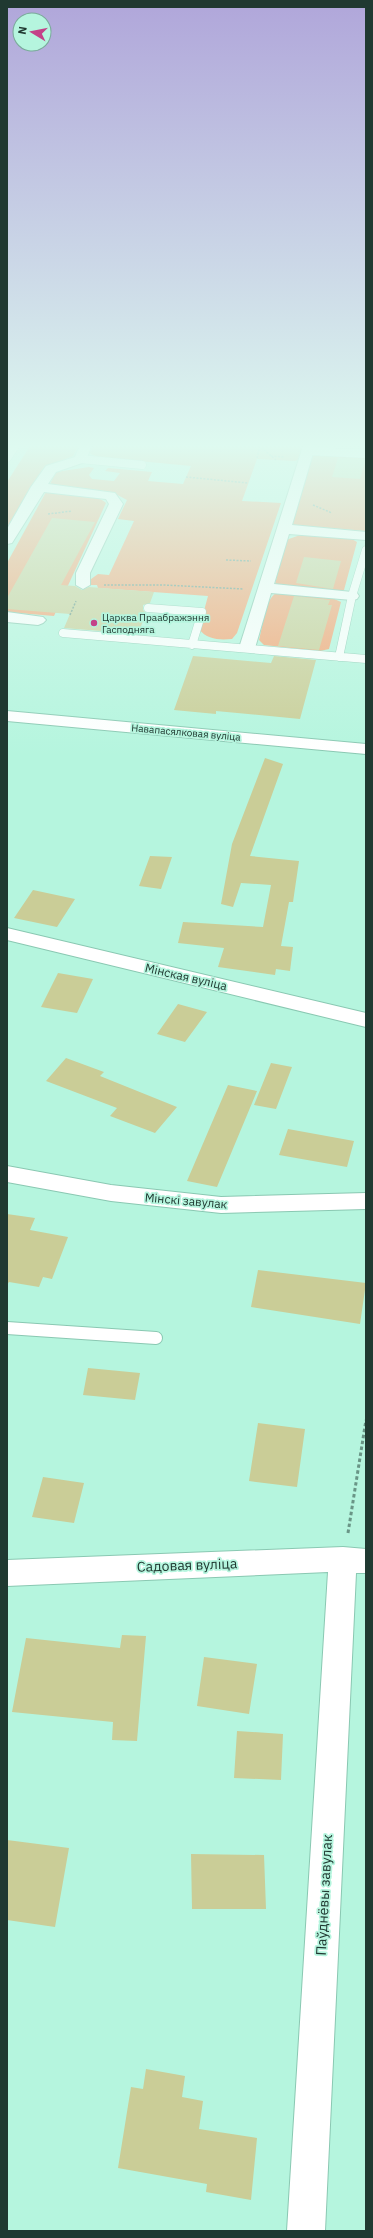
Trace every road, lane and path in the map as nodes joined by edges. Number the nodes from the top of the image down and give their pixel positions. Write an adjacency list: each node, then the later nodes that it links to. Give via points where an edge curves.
1 (96, 547): 7 (street, via 84,573)
2 (279, 547): 8 (street)
3 (366, 550): 6 (lane)
4 (226, 560): 5 (path)
5 (255, 561)
6 (363, 572): 10 (lane)
7 (83, 585): 9 (path, via 164,584); 14 (path)
8 (267, 588): 10 (street); 16 (street)
9 (243, 589)
10 (352, 596): 17 (lane)
11 (148, 608): 15 (lane, via 202,612)
12 (7, 617): 13 (street)
13 (38, 620)
14 (63, 633): 15 (lane)
15 (192, 645): 16 (lane)
16 (247, 648): 17 (lane)
17 (339, 657): 18 (lane)
18 (366, 659)
19 (7, 716): 20 (street, Навапасялковая вуліца)
20 (366, 749)
21 (7, 934): 22 (street, Мінская вуліца)
22 (366, 1020)
23 (7, 1174): 24 (street, Мінскі завулак, via 111,1193 221,1205)
24 (366, 1201)
25 (7, 1328): 26 (lane)
26 (156, 1338)
27 (366, 1420): 28 (path)
28 (355, 1560): 29 (street, Садовая вуліца); 30 (street, Паўднёвы завулак)
29 (7, 1573)
30 (306, 2231)

